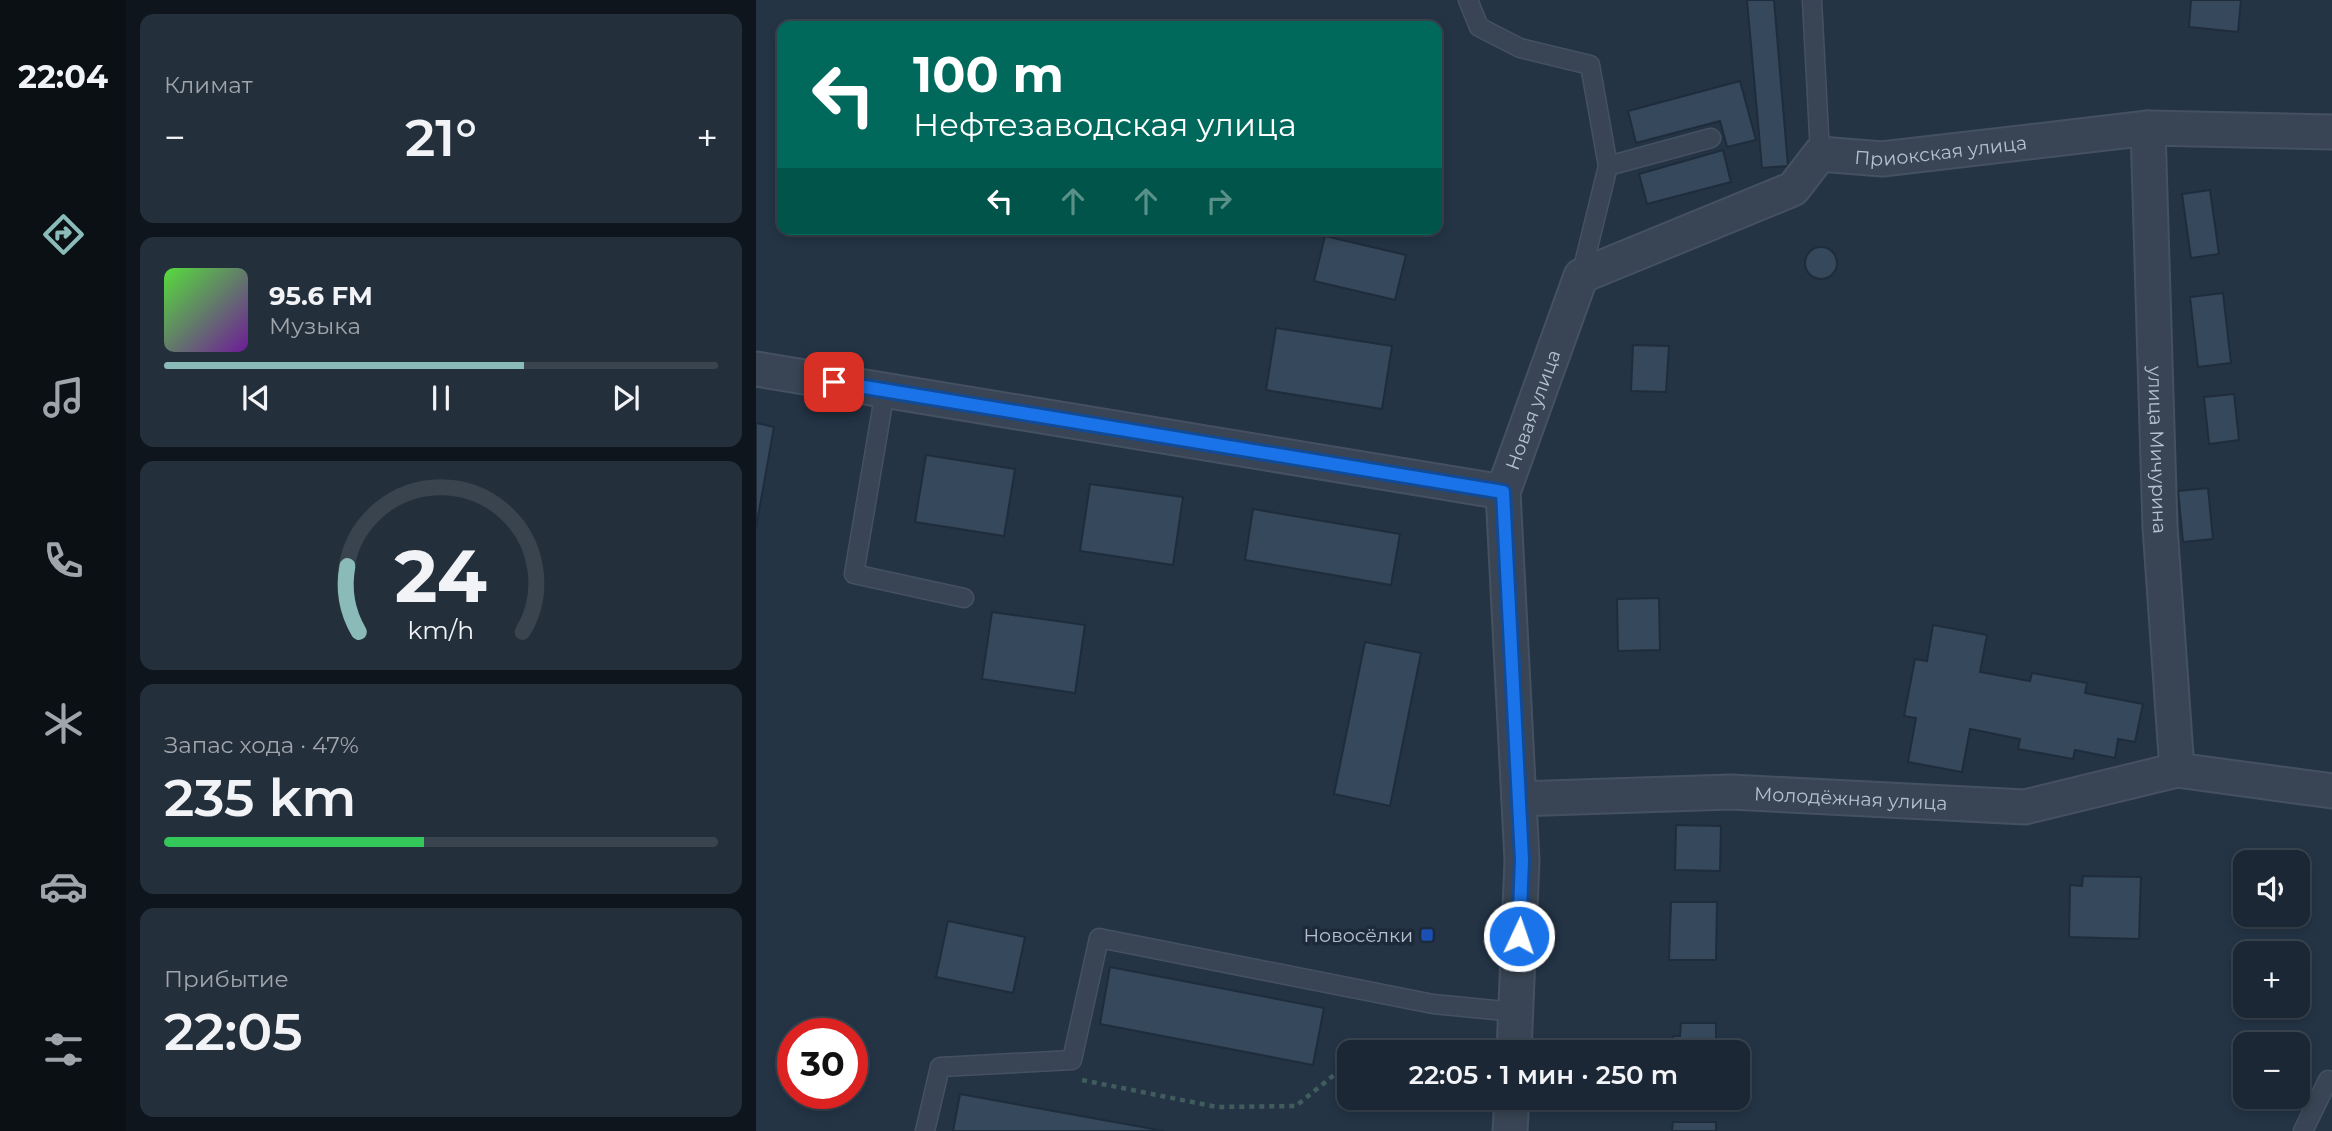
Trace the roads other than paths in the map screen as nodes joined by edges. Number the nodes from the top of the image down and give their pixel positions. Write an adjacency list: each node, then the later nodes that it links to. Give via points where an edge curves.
1 (1468, 0): 7 (lane, via 1479,27 1520,48 1590,65)
2 (1812, 0): 6 (lane)
3 (2148, 128): 4 (street, Приокская улица); 6 (street, Приокская улица, via 1882,159); 13 (street, улица Мичурина, via 2160,527)
4 (2332, 132)
5 (1711, 138): 7 (lane)
6 (1820, 154): 8 (street, via 1793,189)
7 (1608, 166): 8 (lane)
8 (1581, 276): 11 (street, Новая улица)
9 (756, 369): 10 (street)
10 (885, 391): 11 (street); 12 (lane, via 854,574)
11 (1503, 492): 15 (street, Новая улица)
12 (964, 598)
13 (2177, 770): 14 (street); 15 (street, Молодёжная улица, via 2025,807 1731,792)
14 (2332, 791)
15 (1520, 799): 16 (street, Новая улица)
16 (1516, 1012): 17 (street, Новая улица); 19 (lane, via 1433,1004 1099,938 1072,1060 940,1067)
17 (1515, 1040)
18 (2328, 1080): 20 (lane)
19 (925, 1131)
20 (2304, 1131)

